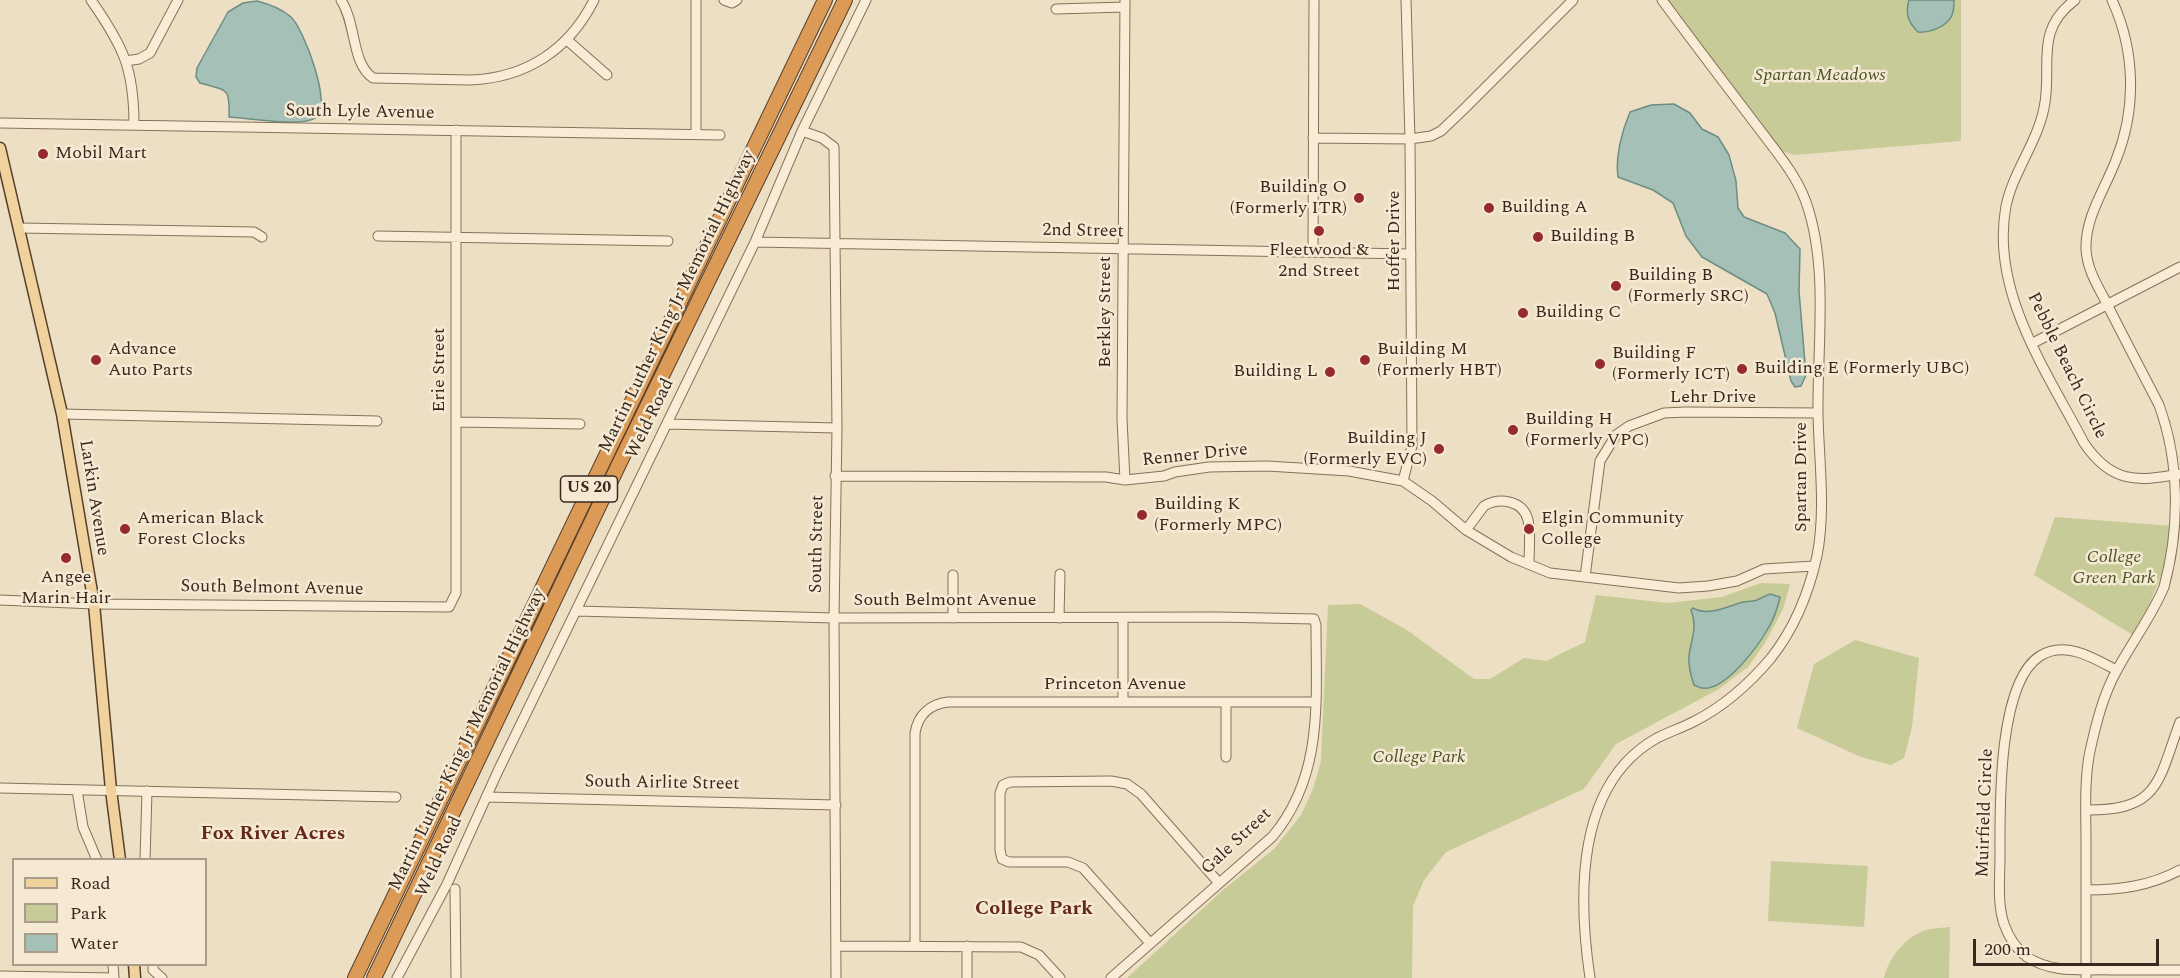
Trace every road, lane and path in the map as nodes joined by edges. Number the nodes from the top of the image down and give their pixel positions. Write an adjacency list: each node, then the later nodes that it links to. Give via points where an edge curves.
1 (91, 0): 20 (street, via 115,35)
2 (178, 0): 20 (street, via 150,53)
3 (340, 0): 19 (street, via 347,9 362,67 373,78 486,79 532,66)
4 (594, 0): 19 (street)
5 (696, 0): 26 (street)
6 (724, 0): 7 (street)
7 (737, 0)
8 (823, 0): 102 (highway, Martin Luther King Jr Memorial Highway / US 20)
9 (845, 0): 103 (highway, Martin Luther King Jr Memorial Highway / US 20)
10 (866, 0): 25 (street, Weld Road)
11 (1314, 0): 28 (street)
12 (1406, 0): 29 (street, Hoffer Drive)
13 (1573, 0): 29 (street, via 1441,131)
14 (1662, 0): 45 (street, Spartan Drive, via 1787,167 1806,200 1818,253)
15 (2075, 0): 43 (street, Pebble Beach Circle, via 2059,15 2049,34 2044,109 2007,204 2003,235 2005,269 2014,306)
16 (2112, 0): 42 (street, via 2127,40 2130,109 2116,159 2091,216 2086,249 2091,274)
17 (1125, 3): 18 (street); 38 (street, Berkley Street)
18 (1056, 9)
19 (567, 40): 21 (street)
20 (126, 61): 23 (street)
21 (607, 75)
22 (0, 123): 23 (street, South Lyle Avenue)
23 (134, 125): 24 (street, South Lyle Avenue)
24 (456, 130): 26 (street, South Lyle Avenue); 34 (street, Erie Street)
25 (802, 131): 36 (street, Weld Road); 37 (street, South Street, via 834,147)
26 (696, 134): 27 (street, South Lyle Avenue)
27 (720, 135)
28 (1313, 138): 29 (street); 39 (street)
29 (1410, 139): 40 (street, Hoffer Drive)
30 (0, 147): 31 (main road, Larkin Avenue)
31 (20, 228): 33 (street, via 254,232); 44 (main road, Larkin Avenue)
32 (378, 236): 34 (street)
33 (262, 237)
34 (456, 237): 35 (street); 47 (street, Erie Street)
35 (668, 241)
36 (755, 242): 37 (street, 2nd Street); 49 (street, Weld Road)
37 (835, 244): 38 (street, 2nd Street); 50 (street, South Street)
38 (1123, 249): 39 (street, 2nd Street); 53 (street, Berkley Street)
39 (1313, 252): 40 (street, 2nd Street)
40 (1411, 254): 54 (street, Hoffer Drive, via 1412,446)
41 (2180, 267): 42 (street)
42 (2107, 304): 43 (street); 51 (street, via 2159,405)
43 (2033, 343): 51 (street, Pebble Beach Circle, via 2095,459 2109,470 2129,477)
44 (63, 414): 46 (street); 62 (main road, Larkin Avenue)
45 (1818, 414): 57 (street, Spartan Drive, via 1821,501); 60 (street, Lehr Drive, via 1664,413 1616,435 1600,460)
46 (377, 421)
47 (457, 422): 48 (street); 63 (street, Erie Street, via 456,592)
48 (580, 424)
49 (667, 424): 50 (street); 64 (street, Weld Road)
50 (837, 428): 52 (street, South Street)
51 (2179, 475): 70 (street, via 2178,526 2169,573 2155,605)
52 (835, 476): 53 (street, Renner Drive); 65 (street, South Street)
53 (1125, 480): 54 (street, Renner Drive, via 1209,467 1267,466 1349,471)
54 (1403, 481): 55 (street, Renner Drive)
55 (1466, 530): 56 (street, Renner Drive); 56 (street, via 1488,503 1502,500 1516,505 1528,520)
56 (1530, 564): 60 (street, Renner Drive, via 1550,573)
57 (1814, 566): 60 (street, Renner Drive, via 1764,569 1737,581 1679,588); 110 (street, Spartan Drive, via 1796,620 1772,657 1717,708 1640,749 1617,771 1597,811 1589,839 1582,907)
58 (1060, 574): 67 (street)
59 (954, 575): 66 (street)
60 (1585, 578)
61 (0, 600): 62 (street, South Belmont Avenue)
62 (94, 604): 63 (street, South Belmont Avenue); 79 (main road, Larkin Avenue)
63 (449, 607)
64 (576, 611): 65 (street, South Belmont Avenue); 82 (street, Weld Road)
65 (834, 618): 66 (street, South Belmont Avenue); 83 (street, South Street)
66 (953, 618): 67 (street, South Belmont Avenue)
67 (1059, 618): 68 (street, South Belmont Avenue)
68 (1122, 618): 69 (street, South Belmont Avenue); 71 (street)
69 (1314, 619): 73 (street, Gale Street)
70 (2116, 670): 84 (street, via 2090,755); 98 (street, Muirfield Circle, via 2074,651 2056,650 2037,658 2018,688 2003,757 2000,898 2004,925 2014,945 2026,956 2054,968)
71 (1123, 702): 72 (street, Princeton Avenue); 94 (street, Princeton Avenue, via 948,702 933,706 920,719 915,750)
72 (1226, 702): 73 (street, Princeton Avenue); 76 (street)
73 (1316, 702): 89 (street, Gale Street, via 1311,760 1291,812 1272,837)
74 (2180, 724): 75 (street)
75 (2176, 743): 84 (street, via 2147,796 2121,808)
76 (1226, 757)
77 (0, 788): 78 (street)
78 (77, 790): 79 (street); 85 (street, via 83,827)
79 (111, 790): 80 (street); 86 (main road, Larkin Avenue)
80 (147, 791): 81 (street); 87 (street)
81 (396, 797)
82 (486, 797): 83 (street, South Airlite Street); 104 (street, Weld Road, via 447,884)
83 (836, 805): 93 (street, South Street)
84 (2086, 810): 91 (street)
85 (96, 858)
86 (120, 858)
87 (145, 858)
88 (2180, 870): 91 (street, via 2133,887)
89 (1219, 884): 92 (street, Gale Street); 92 (street, via 1134,788 1120,782 1006,783 1000,793 1000,855 1005,861 1068,862 1083,868)
90 (456, 890): 105 (street)
91 (2086, 890): 98 (street)
92 (1150, 943): 109 (street, Gale Street)
93 (837, 946): 94 (street); 106 (street, South Street)
94 (915, 946): 95 (street)
95 (968, 946): 107 (street); 108 (street, via 1024,947 1039,955)
96 (153, 966): 101 (street)
97 (2180, 970): 98 (street, Muirfield Circle)
98 (2086, 974)
99 (0, 976): 100 (street)
100 (114, 978)
101 (162, 978)
102 (355, 978)
103 (374, 978)
104 (397, 978)
105 (456, 978)
106 (836, 978)
107 (968, 978)
108 (1060, 978)
109 (1111, 978)
110 (1590, 978)

